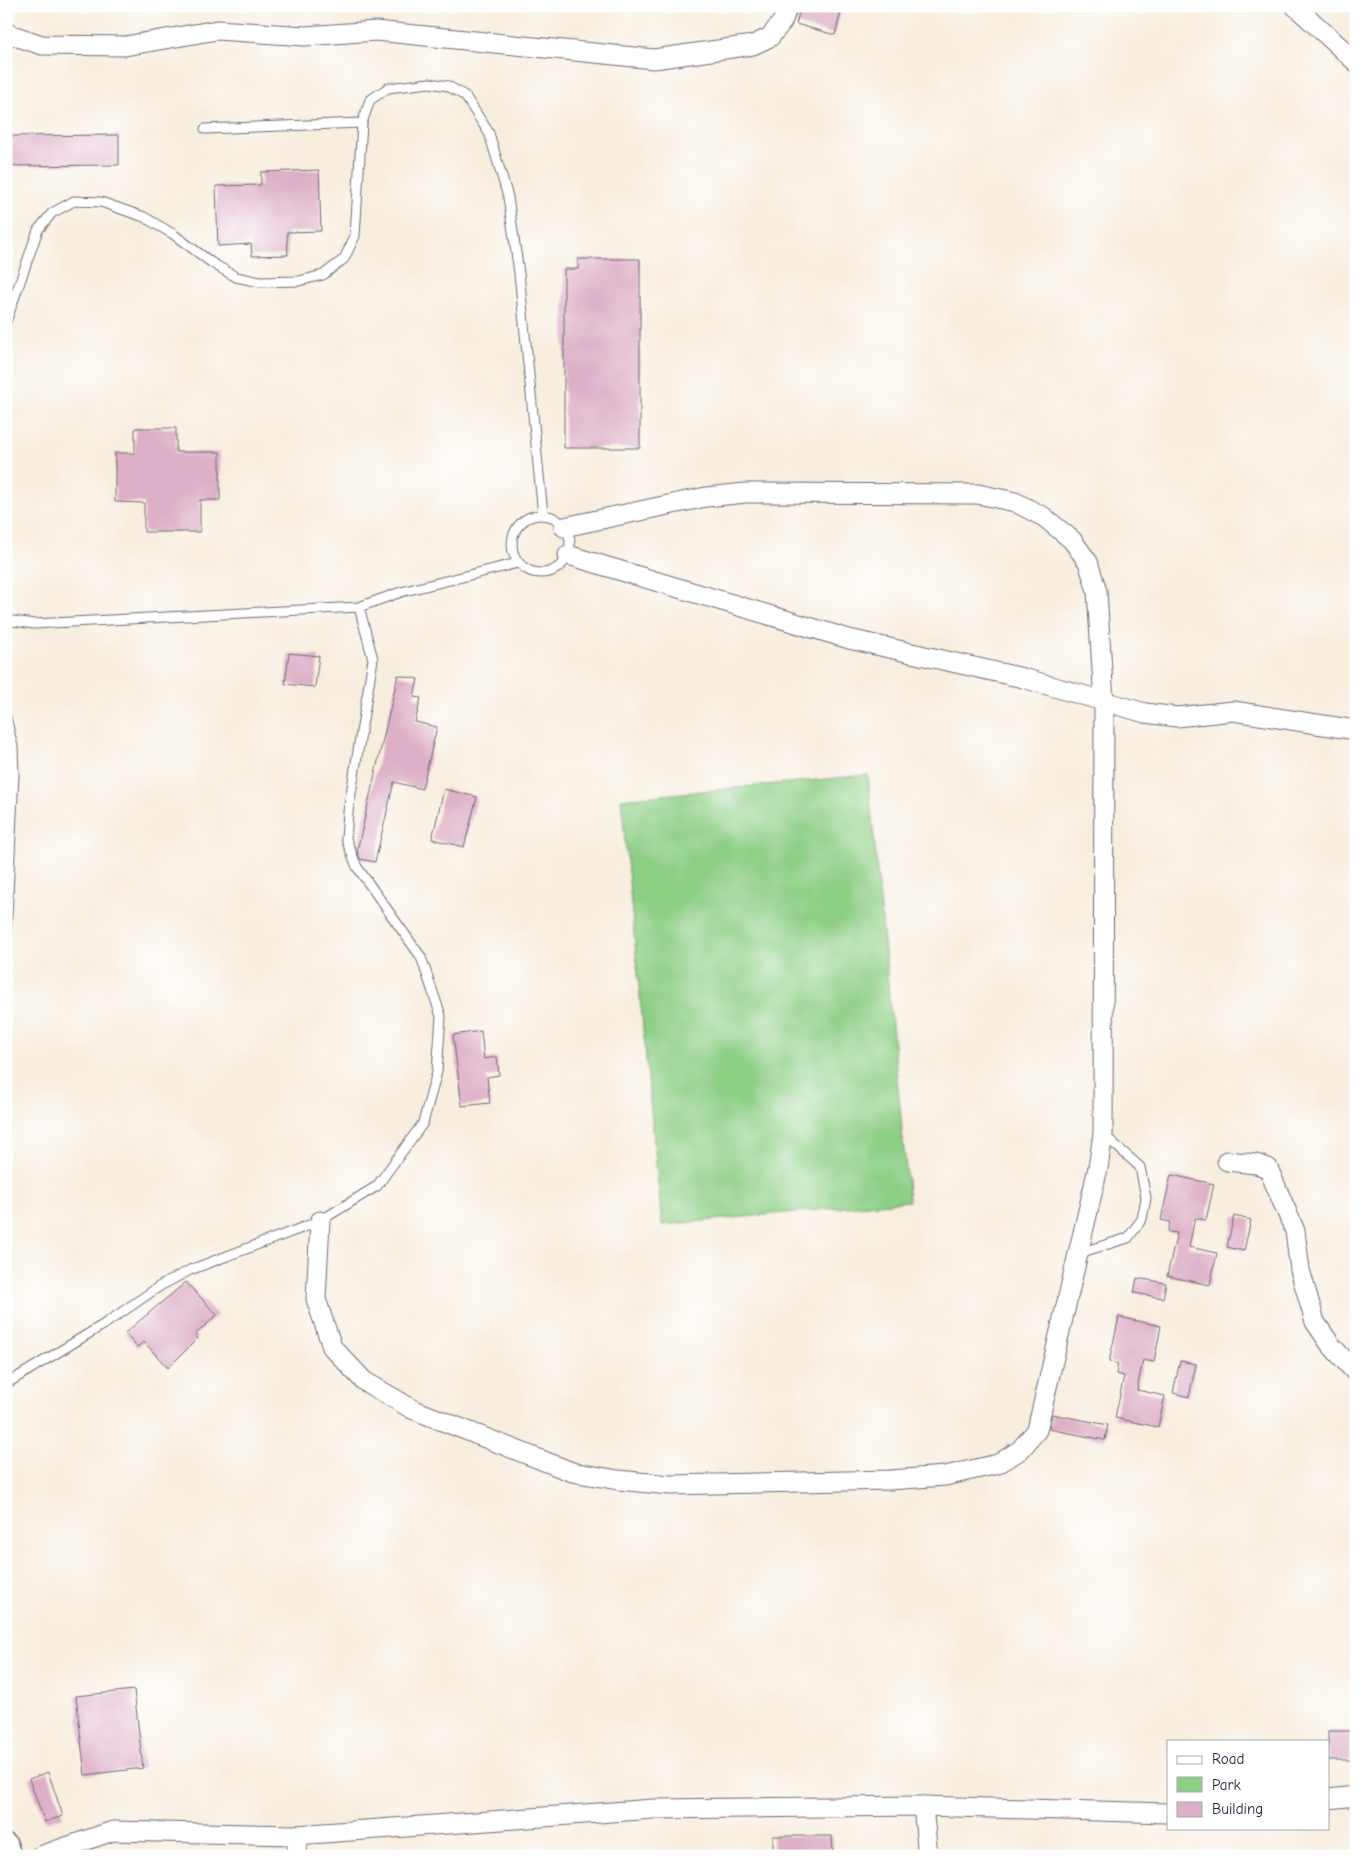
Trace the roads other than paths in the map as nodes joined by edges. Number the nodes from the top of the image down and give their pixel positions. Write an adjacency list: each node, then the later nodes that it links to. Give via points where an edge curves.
1 (788, 6): 3 (street, via 782,22 770,37 753,45 654,59 376,31 305,36 217,30 125,46 42,45)
2 (1295, 6): 4 (street)
3 (6, 33)
4 (1356, 62)
5 (362, 123): 6 (lane); 7 (lane, via 355,236 344,259 323,275 299,281 260,282 236,277 144,217 101,202 74,201 52,213 38,230); 8 (lane, via 370,100 388,88 428,83 448,86 465,96 489,133 508,197 519,273)
6 (205, 129)
7 (6, 322)
8 (543, 515): 9 (lane); 11 (lane, via 522,522 515,531 512,547)
9 (564, 526): 10 (lane, via 569,535); 14 (street, via 746,492 978,494 1015,502 1044,517 1072,540 1088,562 1097,591)
10 (568, 555): 11 (lane, via 563,564 546,573 535,573); 14 (street, via 858,642 1023,678)
11 (518, 563): 12 (lane, via 402,592)
12 (359, 607): 13 (lane, via 34,624); 20 (lane, via 373,659 346,839 357,867 421,957 441,1016 437,1072 423,1123 377,1186)
13 (6, 620)
14 (1104, 702): 16 (street, via 1145,713 1178,717 1233,711); 18 (street)
15 (6, 717): 17 (lane, via 13,747 14,774)
16 (1356, 730)
17 (6, 934)
18 (1103, 1134): 21 (street); 21 (lane, via 1140,1167 1146,1198 1142,1218 1128,1238)
19 (1227, 1160): 22 (street, via 1268,1168 1295,1231 1300,1270 1315,1322)
20 (320, 1221): 21 (street, via 316,1299 332,1347 364,1381 412,1409 572,1472 670,1486 890,1480 945,1476 998,1464 1020,1450 1037,1430); 23 (lane, via 190,1270)
21 (1078, 1253)
22 (1356, 1373)
23 (6, 1384)
24 (1356, 1796): 25 (street)
25 (1330, 1799)
26 (923, 1806): 27 (street); 28 (street, via 653,1809); 33 (street)
27 (1167, 1813)
28 (296, 1835): 31 (street, via 113,1831); 32 (street)
29 (6, 1845): 30 (street)
30 (10, 1856)
31 (40, 1856)
32 (298, 1856)
33 (928, 1856)

